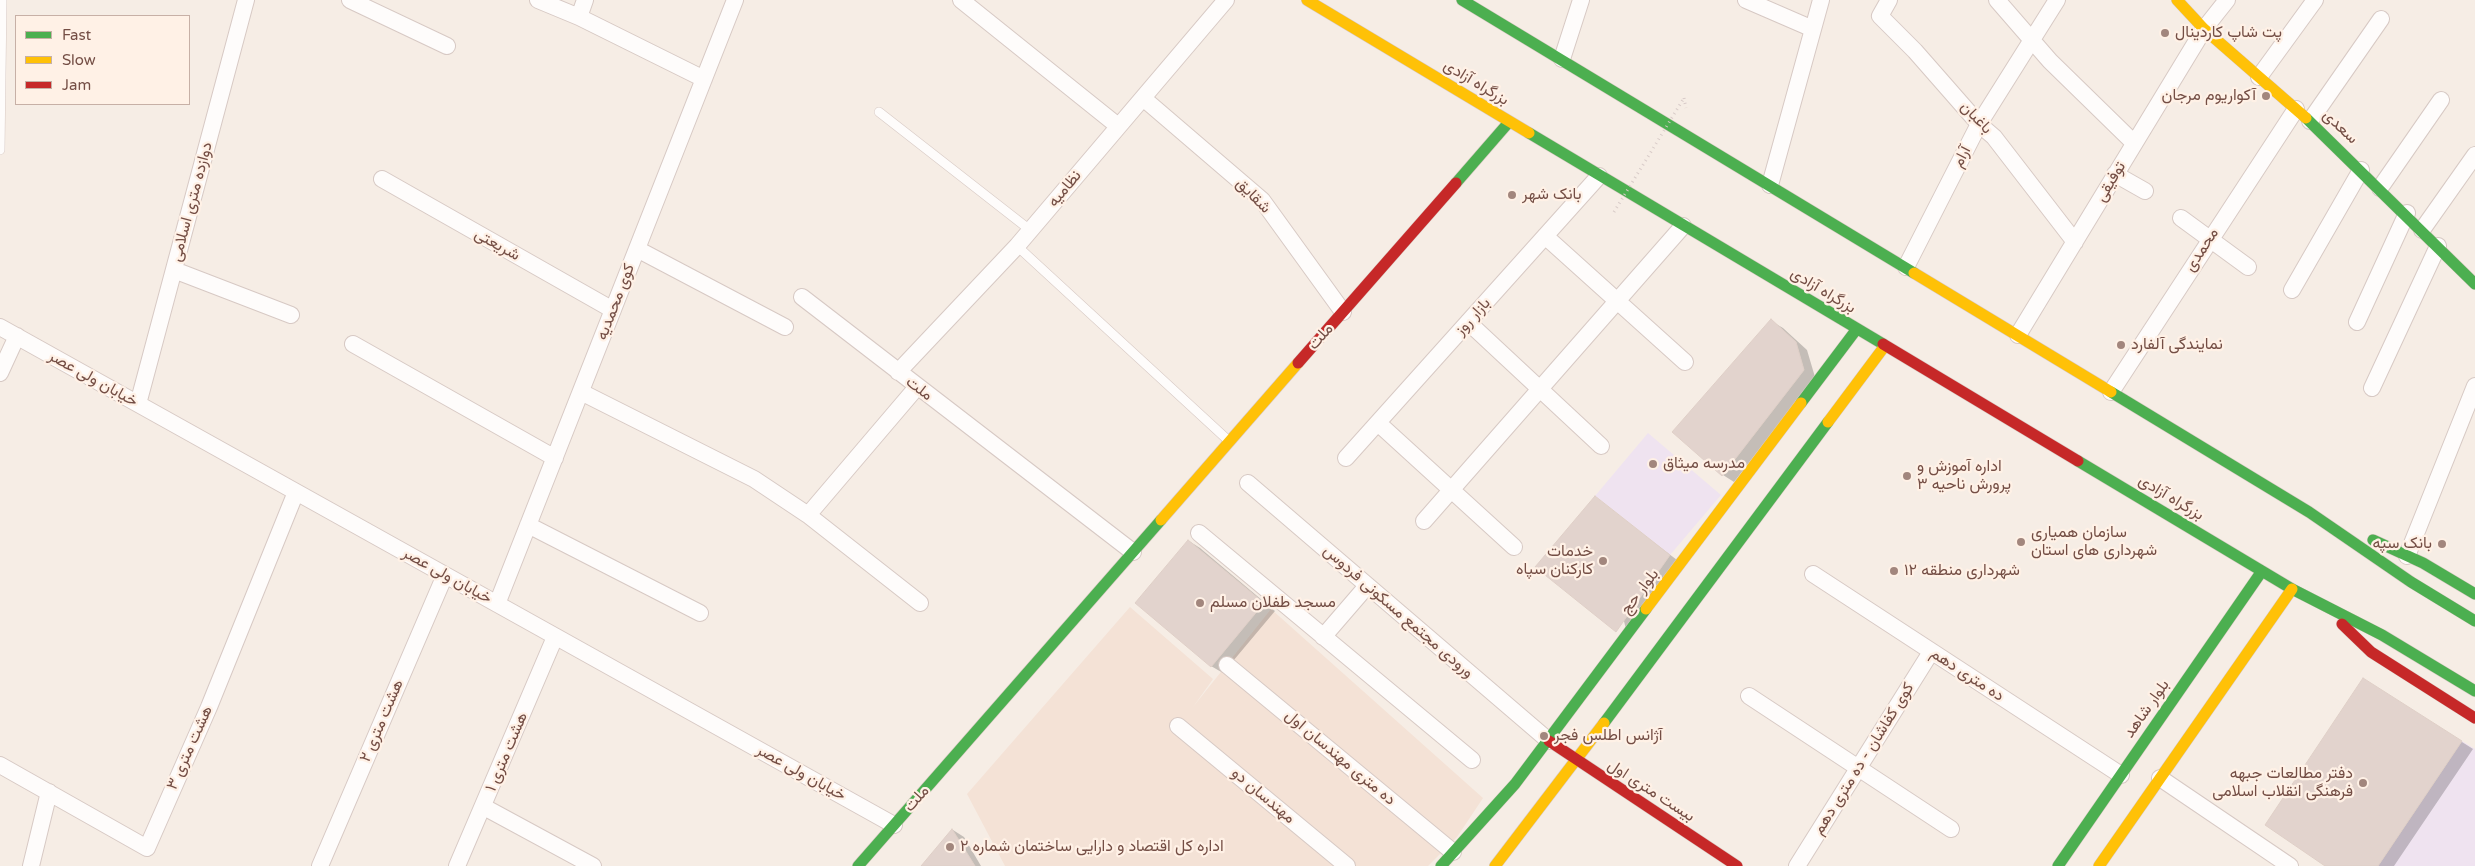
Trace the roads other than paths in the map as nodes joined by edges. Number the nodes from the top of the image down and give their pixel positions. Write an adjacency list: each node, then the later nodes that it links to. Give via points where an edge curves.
1 (2, 0): 38 (lane)
2 (246, 0): 60 (street, دوازده متری اسلامی)
3 (350, 0): 25 (street)
4 (538, 0): 20 (street)
5 (586, 0): 20 (street)
6 (735, 0): 28 (street, کوی محمدیه)
7 (961, 0): 36 (street)
8 (1226, 0): 29 (street, نظامیه)
9 (1307, 0): 34 (main road, بزرگراه آزادی)
10 (1462, 0): 26 (main road)
11 (1582, 0): 26 (street)
12 (1746, 0): 22 (street)
13 (1821, 0): 22 (street)
14 (1889, 0): 35 (street, باغبان, via 1880,16)
15 (1997, 0): 24 (street)
16 (2057, 0): 24 (street, آرام)
17 (2177, 0): 23 (main road, سعدی)
18 (2227, 0): 23 (street, توفیقی)
19 (2315, 0): 27 (street)
20 (579, 17): 28 (street)
21 (2381, 19): 33 (street)
22 (1813, 29): 44 (street)
23 (2204, 29): 27 (main road, سعدی); 37 (street, توفیقی)
24 (2031, 39): 35 (street, آرام); 37 (street, via 2050,62)
25 (447, 46)
26 (1562, 59): 44 (main road)
27 (2259, 77): 31 (main road, سعدی)
28 (704, 79): 57 (street, کوی محمدیه)
29 (1143, 98): 36 (street, نظامیه); 66 (street, شقایق, via 1262,200)
30 (2441, 100): 45 (street)
31 (2296, 109): 33 (main road, سعدی); 53 (street, محمدی)
32 (879, 112): 50 (lane)
33 (2310, 121): 40 (main road, سعدی)
34 (1510, 122): 42 (main road, بزرگراه آزادی); 66 (main road, ملت)
35 (1979, 124): 54 (street, باغبان, via 1994,137); 59 (street, آرام)
36 (1118, 126): 50 (street, نظامیه)
37 (2134, 143): 41 (street, توفیقی)
38 (0, 150)
39 (2475, 155): 51 (street)
40 (2361, 170): 45 (main road, سعدی); 62 (street)
41 (2115, 174): 46 (street); 54 (street, توفیقی)
42 (1599, 176): 49 (main road, بزرگراه آزادی); 52 (street, بازار روز)
43 (382, 179): 65 (street, شریعتی)
44 (1770, 185): 59 (main road)
45 (2380, 188): 47 (main road, سعدی)
46 (2145, 191)
47 (2407, 213): 51 (main road, سعدی); 69 (street)
48 (2181, 218): 53 (street)
49 (1683, 226): 64 (street); 72 (main road, بزرگراه آزادی)
50 (1030, 230): 55 (street, نظامیه)
51 (2422, 230): 56 (main road, سعدی)
52 (1545, 236): 64 (street); 68 (street, بازار روز)
53 (2210, 238): 58 (street); 85 (street, محمدی)
54 (2075, 242): 74 (street, توفیقی)
55 (1017, 246): 78 (street, نظامیه); 88 (lane)
56 (2438, 246): 61 (main road, سعدی); 83 (street)
57 (637, 249): 65 (street, کوی محمدیه); 71 (street)
58 (2248, 267)
59 (1906, 268): 74 (main road)
60 (174, 270): 67 (street); 86 (street, دوازده متری اسلامی)
61 (2473, 275)
62 (2292, 290)
63 (802, 297): 78 (street, ملت)
64 (1617, 301): 77 (street); 82 (street)
65 (613, 310): 84 (street, کوی محمدیه)
66 (1343, 312): 88 (main road, ملت)
67 (291, 315)
68 (1468, 322): 82 (street); 87 (street, بازار روز)
69 (2357, 322)
70 (0, 327): 73 (street, خیابان ولی عصر)
71 (785, 328)
72 (1856, 330): 76 (main road, بزرگراه آزادی); 122 (main road, بلوار حج, via 1831,370)
73 (17, 336): 79 (street); 86 (street, خیابان ولی عصر)
74 (2018, 336): 85 (main road)
75 (353, 344): 90 (street)
76 (1884, 346): 103 (main road, بزرگراه آزادی); 124 (main road, via 1852,382)
77 (1685, 362)
78 (898, 372): 81 (street, ملت)
79 (0, 373)
80 (2475, 386): 102 (street)
81 (917, 387): 96 (street); 101 (street, ملت)
82 (1540, 388): 89 (street); 93 (street)
83 (2372, 388)
84 (581, 392): 90 (street, کوی محمدیه); 96 (street, via 754,478)
85 (2111, 392): 95 (main road)
86 (138, 404): 94 (street, خیابان ولی عصر)
87 (1378, 423): 91 (street, بازار روز); 93 (street)
88 (1230, 442): 101 (main road, ملت)
89 (1601, 446)
90 (555, 458): 98 (street, کوی محمدیه)
91 (1346, 458)
92 (1248, 484): 106 (street, ورودی مجتمع مسکونی فردوس)
93 (1451, 490): 97 (street); 100 (street)
94 (296, 492): 105 (street, خیابان ولی عصر); 129 (street, هشت متری ۳, via 147,848)
95 (2309, 512): 102 (main road); 113 (main road, via 2411,582)
96 (808, 515): 109 (street)
97 (1424, 521)
98 (528, 525): 110 (street, کوی محمدیه); 112 (street)
99 (1199, 533): 114 (street)
100 (1514, 546)
101 (1133, 552): 131 (main road, ملت)
102 (2407, 556): 108 (main road)
103 (2262, 571): 107 (main road, بزرگراه آزادی); 127 (main road, بلوار شاهد, via 2232,622)
104 (1813, 574): 116 (street, ده متری دهم)
105 (445, 575): 110 (street, خیابان ولی عصر); 135 (street, هشت متری ۲)
106 (1368, 586): 114 (street); 122 (street, ورودی مجتمع مسکونی فردوس)
107 (2292, 589): 111 (main road, بزرگراه آزادی); 128 (main road, via 2254,636)
108 (2475, 594)
109 (920, 603)
110 (497, 604): 115 (street, خیابان ولی عصر)
111 (2325, 607): 118 (main road, بزرگراه آزادی, via 2382,635); 120 (main road, بزرگراه آزادی, via 2370,652)
112 (700, 613)
113 (2475, 621)
114 (1323, 636): 123 (street)
115 (555, 637): 130 (street, هشت متری ۱); 131 (street, خیابان ولی عصر)
116 (1931, 652): 126 (street, کوی کفاشان - ده متری دهم); 127 (street, ده متری دهم)
117 (1227, 665): 133 (street, ده متری مهندسان اول)
118 (2475, 691)
119 (1749, 696): 126 (street)
120 (2475, 718)
121 (1178, 726): 139 (street, مهندسان دو)
122 (1549, 741): 124 (main road, بیست متری اول); 133 (main road, بلوار حج)
123 (1472, 760)
124 (1576, 761): 141 (main road); 142 (main road, بیست متری اول)
125 (0, 765): 129 (street, هشت متری ۳)
126 (1859, 767): 132 (street); 143 (street, کوی کفاشان - ده متری دهم)
127 (2121, 775): 144 (main road, بلوار شاهد)
128 (2160, 778): 145 (main road); 146 (street)
129 (49, 792): 134 (street)
130 (484, 807): 136 (street, هشت متری ۱); 137 (street)
131 (894, 825): 138 (main road, ملت)
132 (1951, 829)
133 (1453, 852): 140 (main road, بلوار حج)
134 (31, 866)
135 (320, 866)
136 (457, 866)
137 (593, 866)
138 (858, 866)
139 (1347, 866)
140 (1441, 866)
141 (1495, 866)
142 (1737, 866)
143 (1797, 866)
144 (2058, 866)
145 (2099, 866)
146 (2290, 866)

